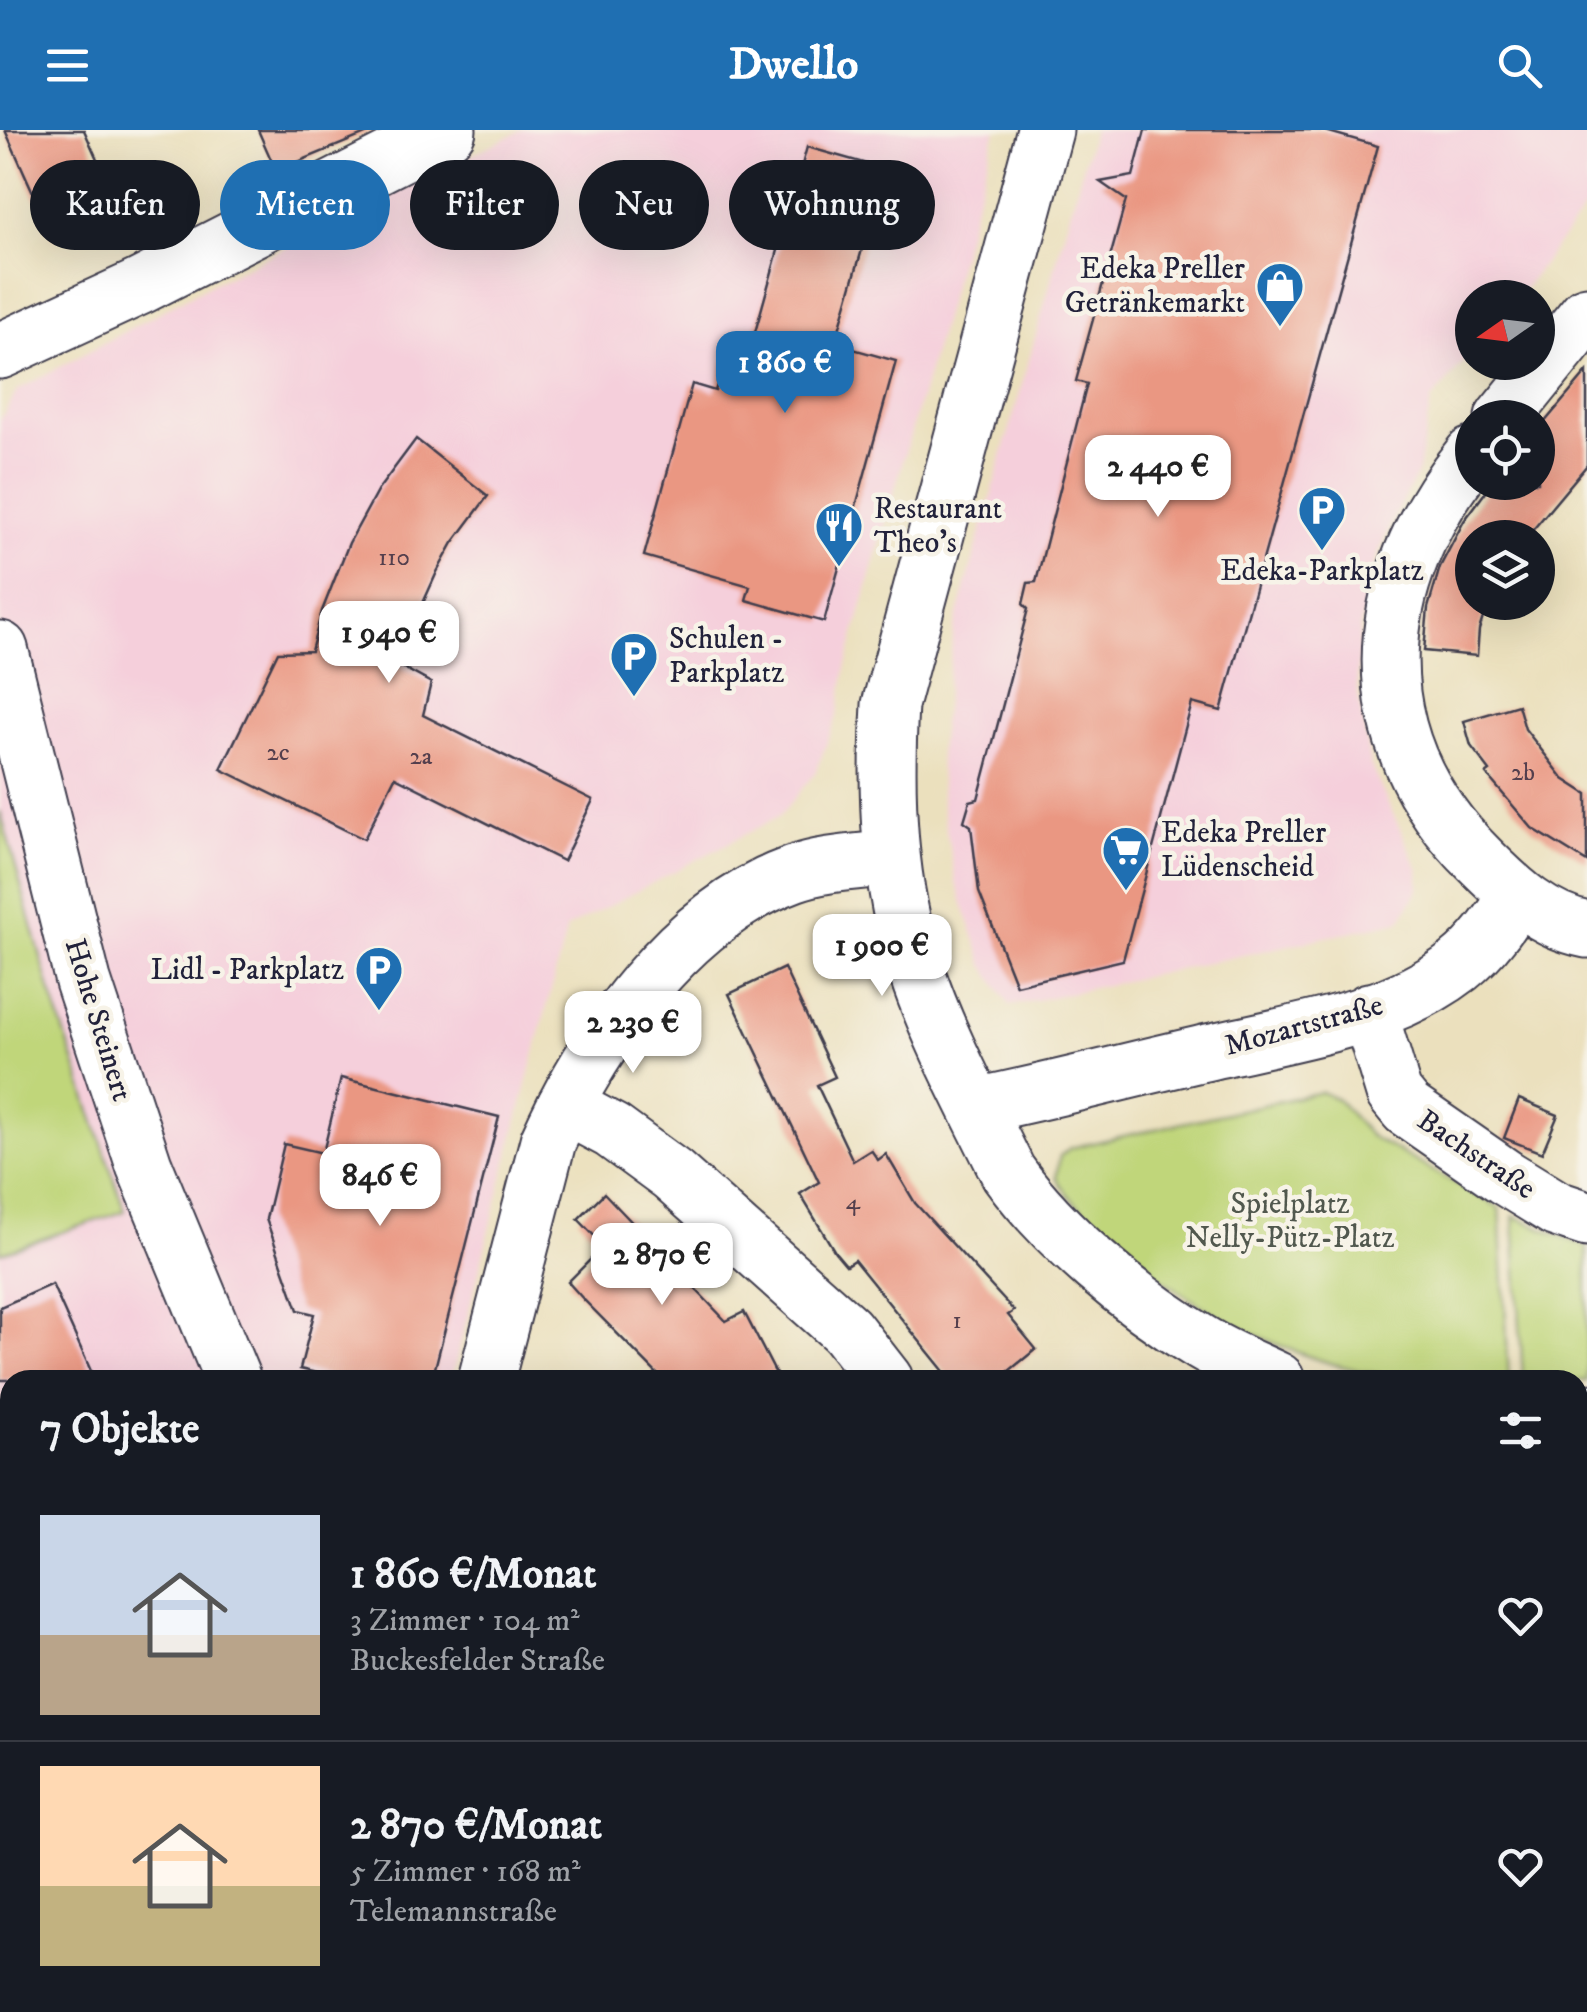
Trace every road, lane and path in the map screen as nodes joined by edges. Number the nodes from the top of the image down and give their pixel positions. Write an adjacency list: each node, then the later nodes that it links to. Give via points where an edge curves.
1 (448, 130): 4 (street)
2 (1045, 130): 8 (street, via 890,705)
3 (1587, 314): 5 (street)
4 (0, 350)
5 (1518, 400)
6 (1455, 476): 9 (street, via 1418,536 1399,594 1389,668 1398,728 1424,791 1458,837)
7 (0, 648): 15 (street, Hohe Steinert, via 83,981 144,1165)
8 (892, 858): 12 (street, via 797,873 703,928 624,1009); 13 (street, via 917,973)
9 (1518, 896): 10 (street, via 1558,922); 11 (street, Mozartstraße, via 1458,967)
10 (1587, 930)
11 (1369, 1011): 13 (street, Mozartstraße); 14 (street, Bachstraße, via 1394,1092 1407,1109 1505,1178)
12 (565, 1106): 16 (street, via 548,1141); 17 (street, via 672,1176 846,1330)
13 (976, 1106): 18 (street, via 1008,1172 1044,1218 1154,1312)
14 (1587, 1219)
15 (229, 1370)
16 (489, 1370)
17 (877, 1370)
18 (1257, 1370)

